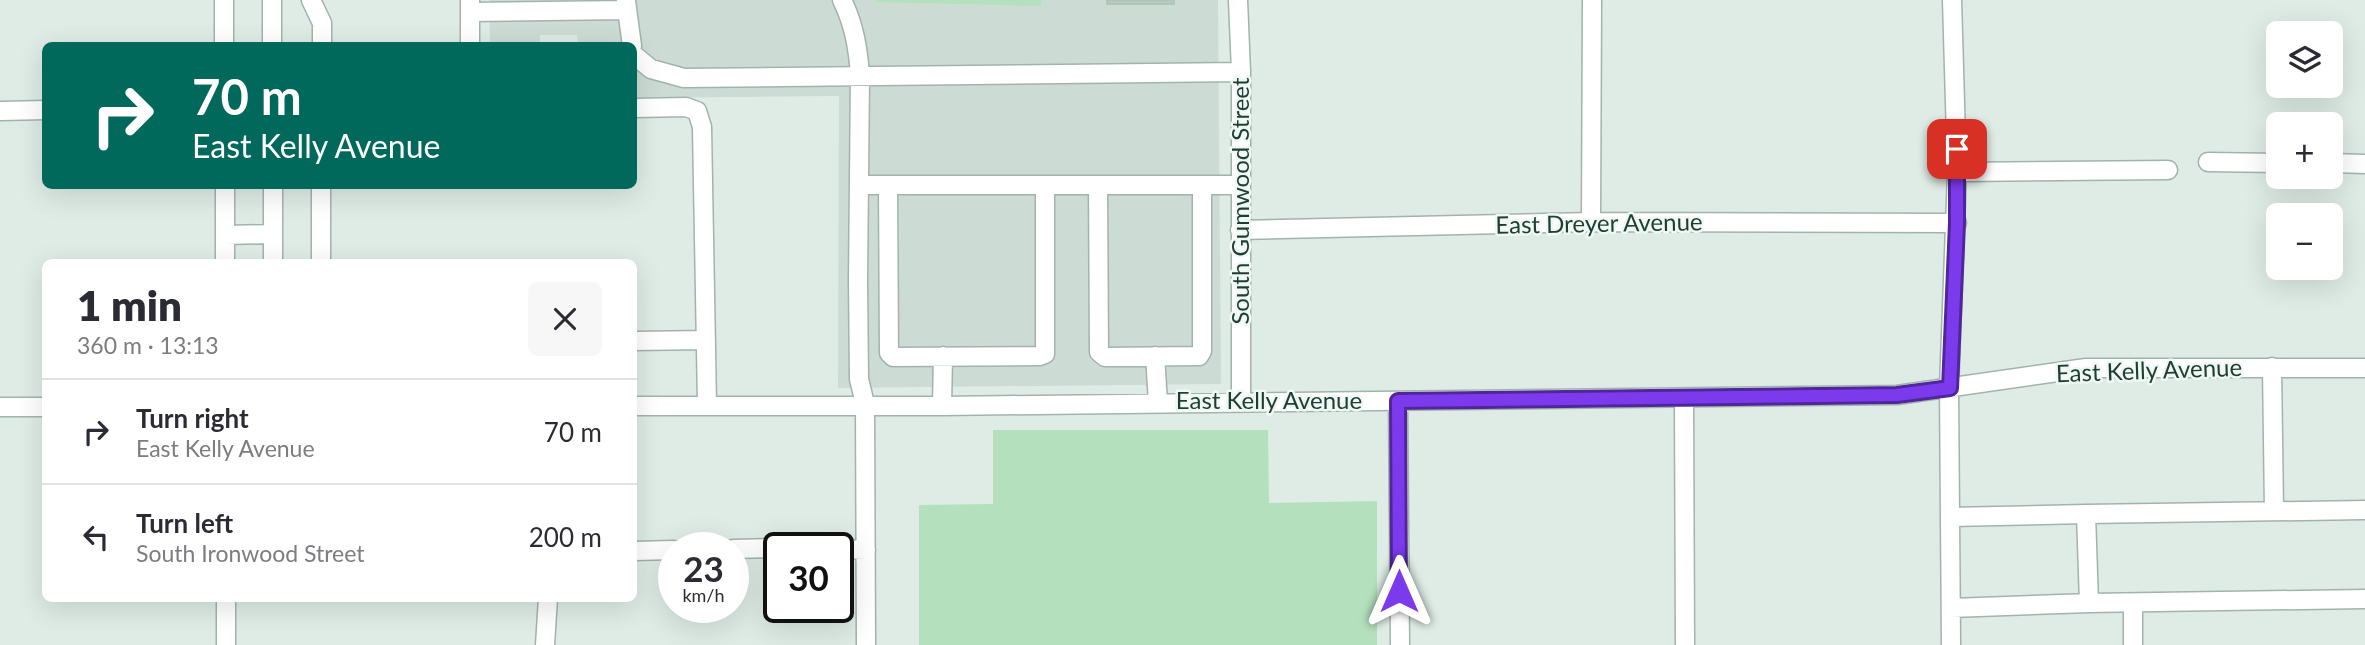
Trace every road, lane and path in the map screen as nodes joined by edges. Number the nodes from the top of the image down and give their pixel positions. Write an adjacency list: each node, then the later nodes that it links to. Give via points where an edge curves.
1 (224, 0): 10 (street)
2 (272, 0): 11 (street)
3 (311, 0): 12 (street, via 322,23)
4 (842, 0): 17 (street, via 858,46)
5 (1238, 0): 16 (street, South Gumwood Street)
6 (1592, 0): 36 (street)
7 (1952, 0): 26 (street)
8 (626, 5): 9 (street); 14 (street)
9 (470, 6): 13 (street)
10 (224, 42)
11 (272, 42)
12 (322, 42)
13 (470, 42)
14 (631, 42)
15 (637, 58): 17 (street, via 650,69 684,78)
16 (1241, 72): 17 (street); 32 (street, South Gumwood Street)
17 (860, 75): 27 (street)
18 (637, 108): 45 (street, via 686,107 697,111 702,127)
19 (42, 110): 20 (street)
20 (0, 111)
21 (2208, 162): 22 (street)
22 (2266, 163)
23 (2343, 163): 24 (street)
24 (2365, 164)
25 (2168, 170): 26 (street)
26 (1957, 172): 37 (street)
27 (859, 185): 28 (street); 55 (street, via 859,379)
28 (888, 185): 29 (street); 46 (street, via 890,353 893,357)
29 (1045, 185): 30 (street); 46 (street, via 1045,354)
30 (1098, 185): 31 (street); 47 (street, via 1100,352 1105,357)
31 (1202, 185): 32 (street); 47 (street, via 1202,351 1199,356)
32 (1241, 185): 38 (street, South Gumwood Street)
33 (225, 189): 39 (street)
34 (273, 189): 40 (street)
35 (321, 189): 43 (street)
36 (1591, 222): 37 (street, East Dreyer Avenue); 38 (street, East Dreyer Avenue)
37 (1957, 223): 50 (street)
38 (1240, 230): 52 (street, South Gumwood Street)
39 (225, 234): 40 (street); 41 (street)
40 (273, 234): 42 (street)
41 (225, 259)
42 (273, 259)
43 (321, 259)
44 (637, 341): 45 (street)
45 (706, 341): 56 (street)
46 (943, 356): 58 (street)
47 (1155, 356): 54 (street)
48 (2272, 367): 49 (street, East Kelly Avenue); 50 (street, East Kelly Avenue, via 2086,368); 62 (street)
49 (2365, 368)
50 (1950, 388): 51 (street, East Kelly Avenue, via 1897,395); 64 (street)
51 (1684, 399): 53 (street, East Kelly Avenue); 79 (street)
52 (1241, 401): 53 (street, East Kelly Avenue); 54 (street, East Kelly Avenue)
53 (1398, 401): 78 (street)
54 (1157, 402): 58 (street, East Kelly Avenue)
55 (865, 404): 56 (street, East Kelly Avenue); 58 (street, East Kelly Avenue); 67 (street)
56 (707, 405): 57 (street, East Kelly Avenue)
57 (637, 406)
58 (942, 406)
59 (0, 407): 60 (street)
60 (42, 407)
61 (2365, 510): 62 (street)
62 (2274, 511): 63 (street)
63 (2087, 514): 64 (street); 72 (street)
64 (1950, 517): 74 (street)
65 (658, 550): 68 (street)
66 (854, 550): 67 (street)
67 (866, 550): 77 (street)
68 (637, 551)
69 (2365, 598): 73 (street)
70 (226, 602): 75 (street)
71 (548, 602): 76 (street)
72 (2089, 603): 73 (street); 74 (street)
73 (2133, 604): 81 (street)
74 (1951, 608): 80 (street)
75 (226, 645)
76 (545, 645)
77 (866, 645)
78 (1400, 645)
79 (1685, 645)
80 (1951, 645)
81 (2133, 645)

